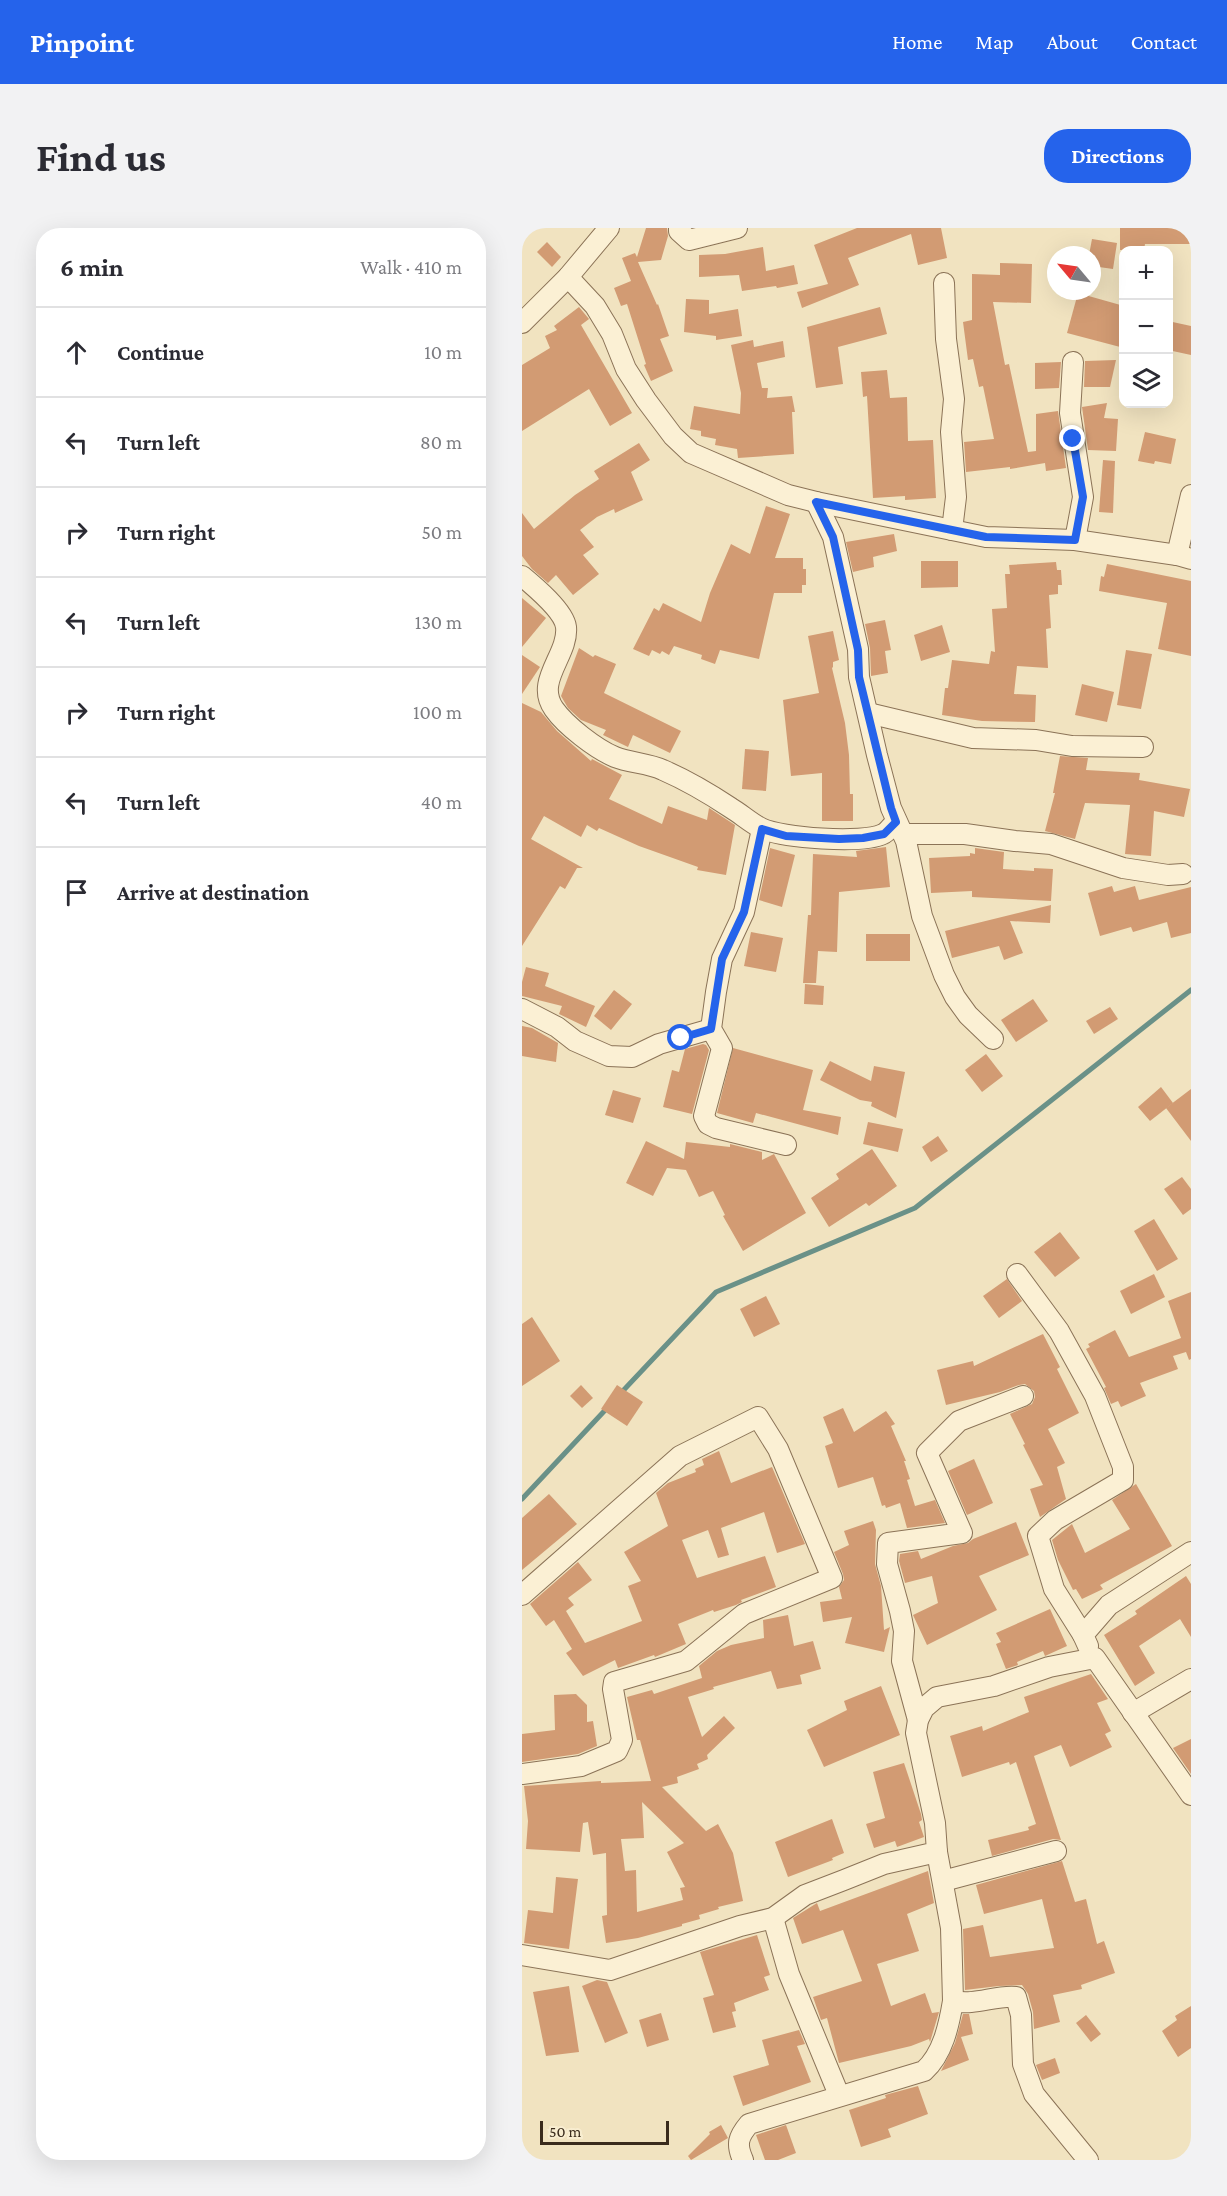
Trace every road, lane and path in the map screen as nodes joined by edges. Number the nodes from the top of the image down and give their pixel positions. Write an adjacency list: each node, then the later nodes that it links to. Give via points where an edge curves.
1 (609, 228): 4 (street)
2 (679, 228): 3 (street, via 689,240)
3 (737, 228)
4 (568, 277): 6 (street); 9 (street, via 595,306 646,400 691,453 788,495)
5 (944, 283): 10 (street, via 954,399 951,432 956,497)
6 (522, 323)
7 (1073, 362): 11 (street, via 1070,412 1083,497)
8 (1191, 495): 12 (street)
9 (816, 502): 10 (street); 14 (street, via 833,537)
10 (952, 531): 11 (street, via 986,537)
11 (1075, 540): 12 (street)
12 (1184, 557)
13 (522, 576): 17 (street, via 561,613 566,627 548,680 552,707 565,722 615,757 662,770)
14 (868, 713): 15 (street, via 973,738); 16 (street, via 891,808)
15 (1143, 747)
16 (900, 828): 17 (street, via 863,838 839,839 786,836); 18 (street, via 1051,844 1123,868); 21 (street, via 922,916 944,975 968,1015)
17 (762, 829): 20 (street, via 744,912 722,959)
18 (1183, 874)
19 (522, 1009): 20 (street, via 609,1056 632,1057 659,1044)
20 (711, 1029): 22 (street, via 722,1048 704,1116 708,1124)
21 (993, 1039)
22 (786, 1145)
23 (1017, 1274): 27 (street, via 1064,1340 1095,1396 1123,1467 1123,1480 1055,1520 1038,1536 1054,1589)
24 (1023, 1396): 31 (street, via 959,1421 927,1453 962,1533 888,1543 887,1564 904,1631 902,1661)
25 (1191, 1552): 27 (street, via 1109,1605)
26 (522, 1595): 32 (street, via 680,1456 758,1417 778,1449 832,1578 744,1614 686,1661 614,1682 622,1740 617,1751 581,1766)
27 (1083, 1635): 28 (street)
28 (1095, 1658): 30 (street); 31 (street, via 937,1697 924,1708)
29 (1191, 1679): 30 (street)
30 (1133, 1713): 33 (street)
31 (918, 1720): 35 (street, via 916,1733)
32 (522, 1774)
33 (1191, 1796)
34 (1056, 1851): 36 (street)
35 (937, 1852): 36 (street); 37 (street, via 884,1864 805,1895)
36 (942, 1881): 39 (street, via 951,1928)
37 (773, 1918): 38 (street, via 610,1970); 40 (street, via 789,1974)
38 (522, 1955)
39 (953, 2001): 40 (street, via 949,2025 933,2063 924,2071); 42 (street, via 967,2004 1016,1997 1021,2015 1023,2064 1034,2094)
40 (839, 2095): 41 (street, via 749,2124 740,2134)
41 (742, 2160)
42 (1088, 2160)

